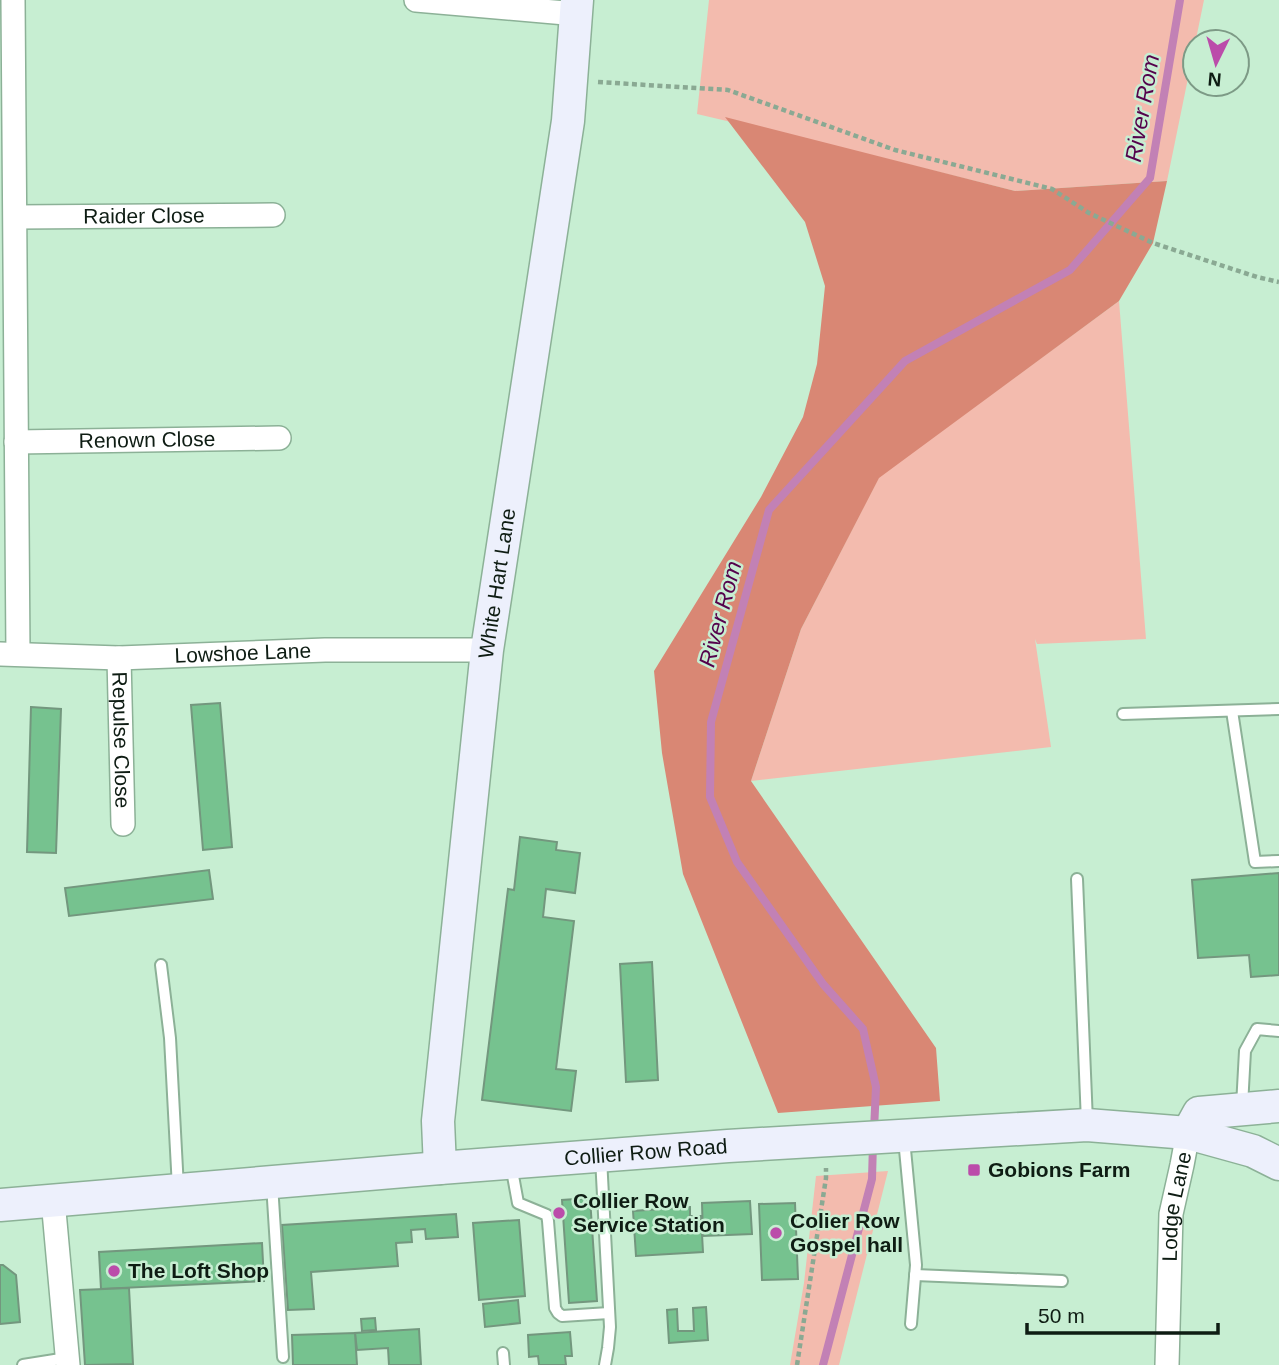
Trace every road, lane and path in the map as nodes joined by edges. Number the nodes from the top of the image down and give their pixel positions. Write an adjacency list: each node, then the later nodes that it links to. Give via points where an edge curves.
1 (13, 0): 6 (street)
2 (416, 0): 3 (street)
3 (577, 7): 4 (main road, White Hart Lane)
4 (572, 80): 7 (path, via 728,90 895,150 1052,189 1089,213 1153,243); 10 (main road, White Hart Lane)
5 (274, 215): 6 (street, Raider Close)
6 (16, 217): 9 (street, via 12,329)
7 (1279, 282)
8 (279, 438): 9 (street, Renown Close)
9 (16, 442): 11 (street)
10 (487, 650): 12 (street, Lowshoe Lane, via 325,650); 30 (main road, White Hart Lane, via 438,1121)
11 (9, 654): 12 (street, Lowshoe Lane)
12 (119, 658): 16 (street, Repulse Close)
13 (1279, 709): 14 (lane)
14 (1232, 711): 15 (lane); 17 (lane, via 1255,862)
15 (1123, 714)
16 (123, 824)
17 (1279, 861)
18 (1077, 879): 23 (lane)
19 (161, 965): 32 (lane)
20 (1279, 1031): 22 (lane, via 1258,1029 1245,1051)
21 (1279, 1106): 22 (main road)
22 (1242, 1109): 24 (main road, via 1199,1113)
23 (1087, 1125): 24 (main road, Collier Row Road); 25 (main road, Collier Row Road)
24 (1188, 1133): 28 (main road, Collier Row Road, via 1253,1151); 44 (street, Lodge Lane, via 1171,1214)
25 (898, 1137): 26 (main road, Collier Row Road); 35 (lane)
26 (601, 1155): 27 (main road, Collier Row Road); 37 (lane)
27 (511, 1162): 30 (main road, Collier Row Road); 37 (lane, via 518,1203 547,1215 558,1313)
28 (1279, 1164)
29 (826, 1166): 43 (path)
30 (440, 1168): 31 (main road, Collier Row Road)
31 (272, 1182): 32 (main road, Collier Row Road); 39 (lane)
32 (178, 1189): 33 (main road, Collier Row Road)
33 (53, 1200): 34 (main road, Collier Row Road); 40 (street)
34 (0, 1205)
35 (915, 1275): 36 (lane); 38 (lane)
36 (1062, 1280)
37 (609, 1313): 42 (lane)
38 (911, 1324)
39 (283, 1357)
40 (68, 1362): 41 (lane)
41 (23, 1365)
42 (604, 1365)
43 (797, 1365)
44 (1167, 1365)

